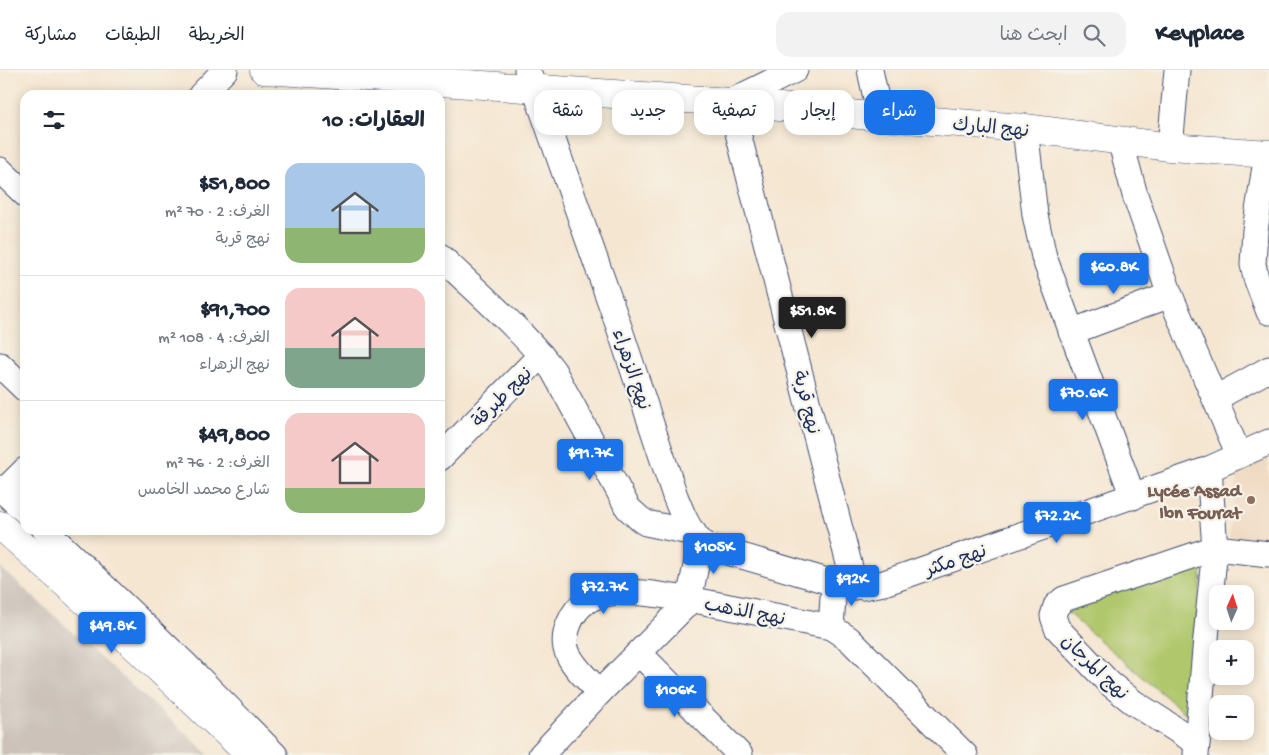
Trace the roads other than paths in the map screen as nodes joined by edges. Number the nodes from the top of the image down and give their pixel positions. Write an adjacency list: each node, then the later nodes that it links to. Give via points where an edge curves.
1 (225, 70): 8 (street)
2 (264, 70): 6 (street, نهج البارك)
3 (795, 70): 9 (street)
4 (870, 70): 10 (street)
5 (1177, 70): 18 (street)
6 (315, 72): 7 (street, نهج البارك)
7 (531, 80): 11 (street, نهج البارك); 42 (street, نهج الزهراء, via 676,496)
8 (206, 90)
9 (754, 90)
10 (874, 90)
11 (694, 98)
12 (774, 106): 13 (street, نهج البارك)
13 (864, 115)
14 (935, 121): 15 (street, نهج البارك)
15 (1025, 128): 17 (street, نهج البارك); 26 (street, via 1038,232)
16 (738, 135): 45 (street, نهج قربة)
17 (1120, 140): 18 (street, نهج البارك); 24 (street, via 1135,196)
18 (1170, 147): 19 (street, نهج البارك)
19 (1268, 154): 22 (street, via 1254,230)
20 (0, 170): 21 (street)
21 (20, 189)
22 (1261, 265): 25 (street, via 1256,278)
23 (445, 266): 27 (street)
24 (1170, 295): 26 (street); 31 (street)
25 (1269, 312)
26 (1071, 332): 38 (street)
27 (541, 355): 33 (street, نهج طبرقة); 42 (street, via 553,370 628,508 646,522)
28 (0, 365): 30 (street)
29 (1269, 369): 31 (street)
30 (20, 384)
31 (1216, 398): 34 (street)
32 (1269, 442): 34 (street, نهج مكثر)
33 (445, 453)
34 (1239, 456): 35 (street, نهج مكثر)
35 (1209, 469): 38 (street, نهج مكثر); 43 (street)
36 (20, 474): 37 (street)
37 (2, 489): 39 (street)
38 (1133, 497): 45 (street, نهج مكثر, via 884,583 863,587)
39 (20, 506)
40 (0, 525): 51 (street)
41 (49, 535): 52 (street)
42 (697, 538): 45 (street, via 720,551); 46 (street)
43 (1215, 548): 44 (street); 50 (street); 50 (street, نهج المرجان, via 1064,599 1056,606 1053,616 1057,628 1109,683)
44 (1269, 554)
45 (844, 585): 47 (street, نهج قربة)
46 (689, 599): 47 (street, نهج الذهب); 48 (street, نهج الذهب); 49 (street, via 624,592 608,593 586,601 571,620 564,642 574,664)
47 (831, 627): 55 (street, نهج الذهب, via 854,644)
48 (639, 653): 49 (street, نهج الذهب); 54 (street)
49 (600, 692): 53 (street, نهج الذهب)
50 (1196, 749)
51 (250, 755)
52 (275, 755)
53 (541, 755)
54 (740, 755)
55 (965, 755)

